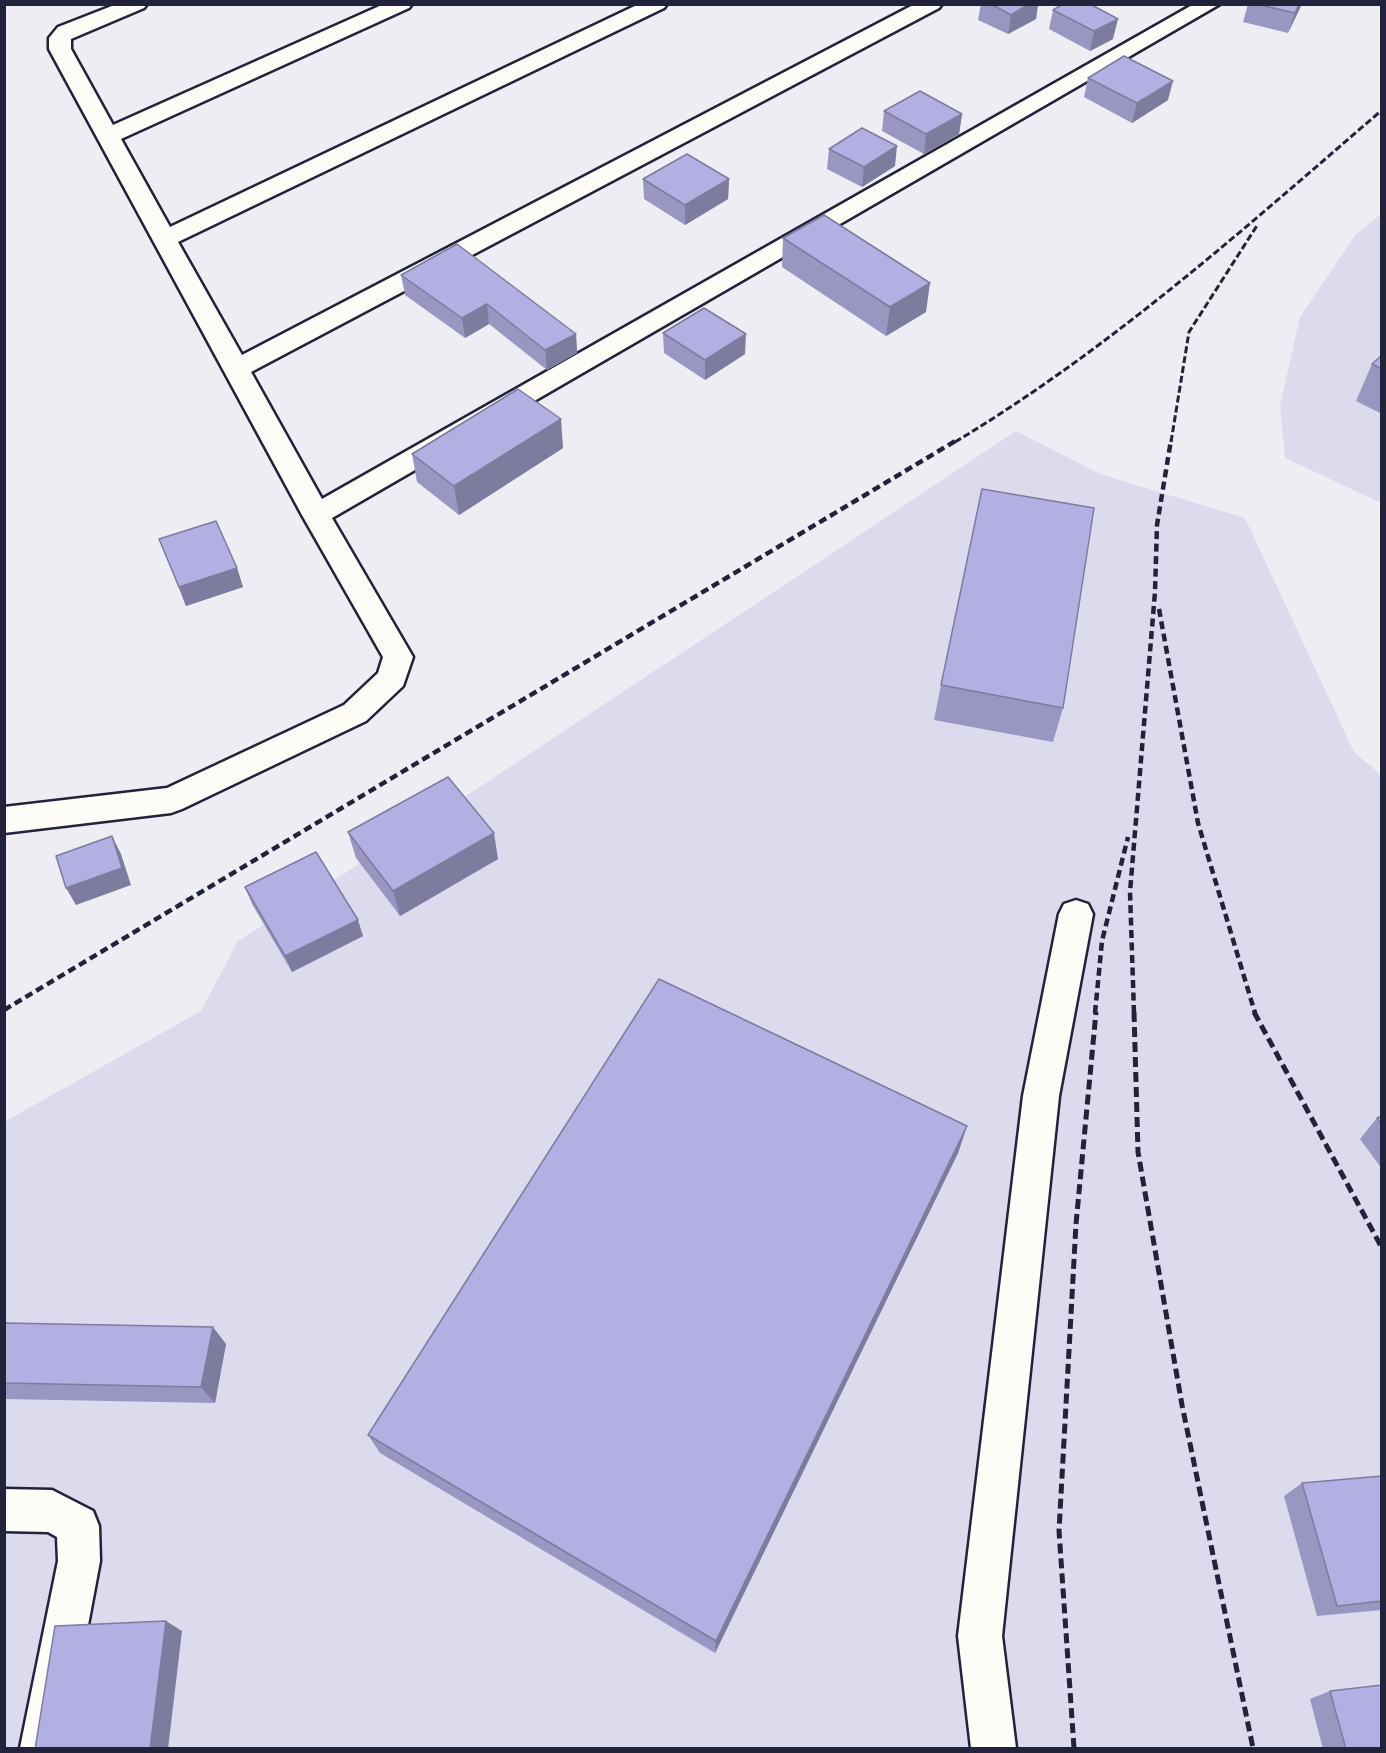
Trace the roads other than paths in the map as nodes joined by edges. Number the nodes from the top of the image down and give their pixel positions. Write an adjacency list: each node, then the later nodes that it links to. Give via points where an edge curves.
1 (136, 4): 6 (street, via 66,32 60,38 60,49)
2 (402, 4): 6 (street)
3 (657, 4): 7 (street)
4 (932, 4): 8 (street)
5 (1210, 4): 9 (street)
6 (108, 136): 7 (street)
7 (165, 239): 8 (street)
8 (236, 369): 9 (street)
9 (316, 515): 10 (street, via 398,657 393,678 355,712 171,800)
10 (4, 820)
11 (1076, 914): 14 (street, via 1041,1096 980,1636)
12 (4, 1510): 13 (street, via 52,1511 78,1526 79,1561)
13 (43, 1749)
14 (993, 1749)

